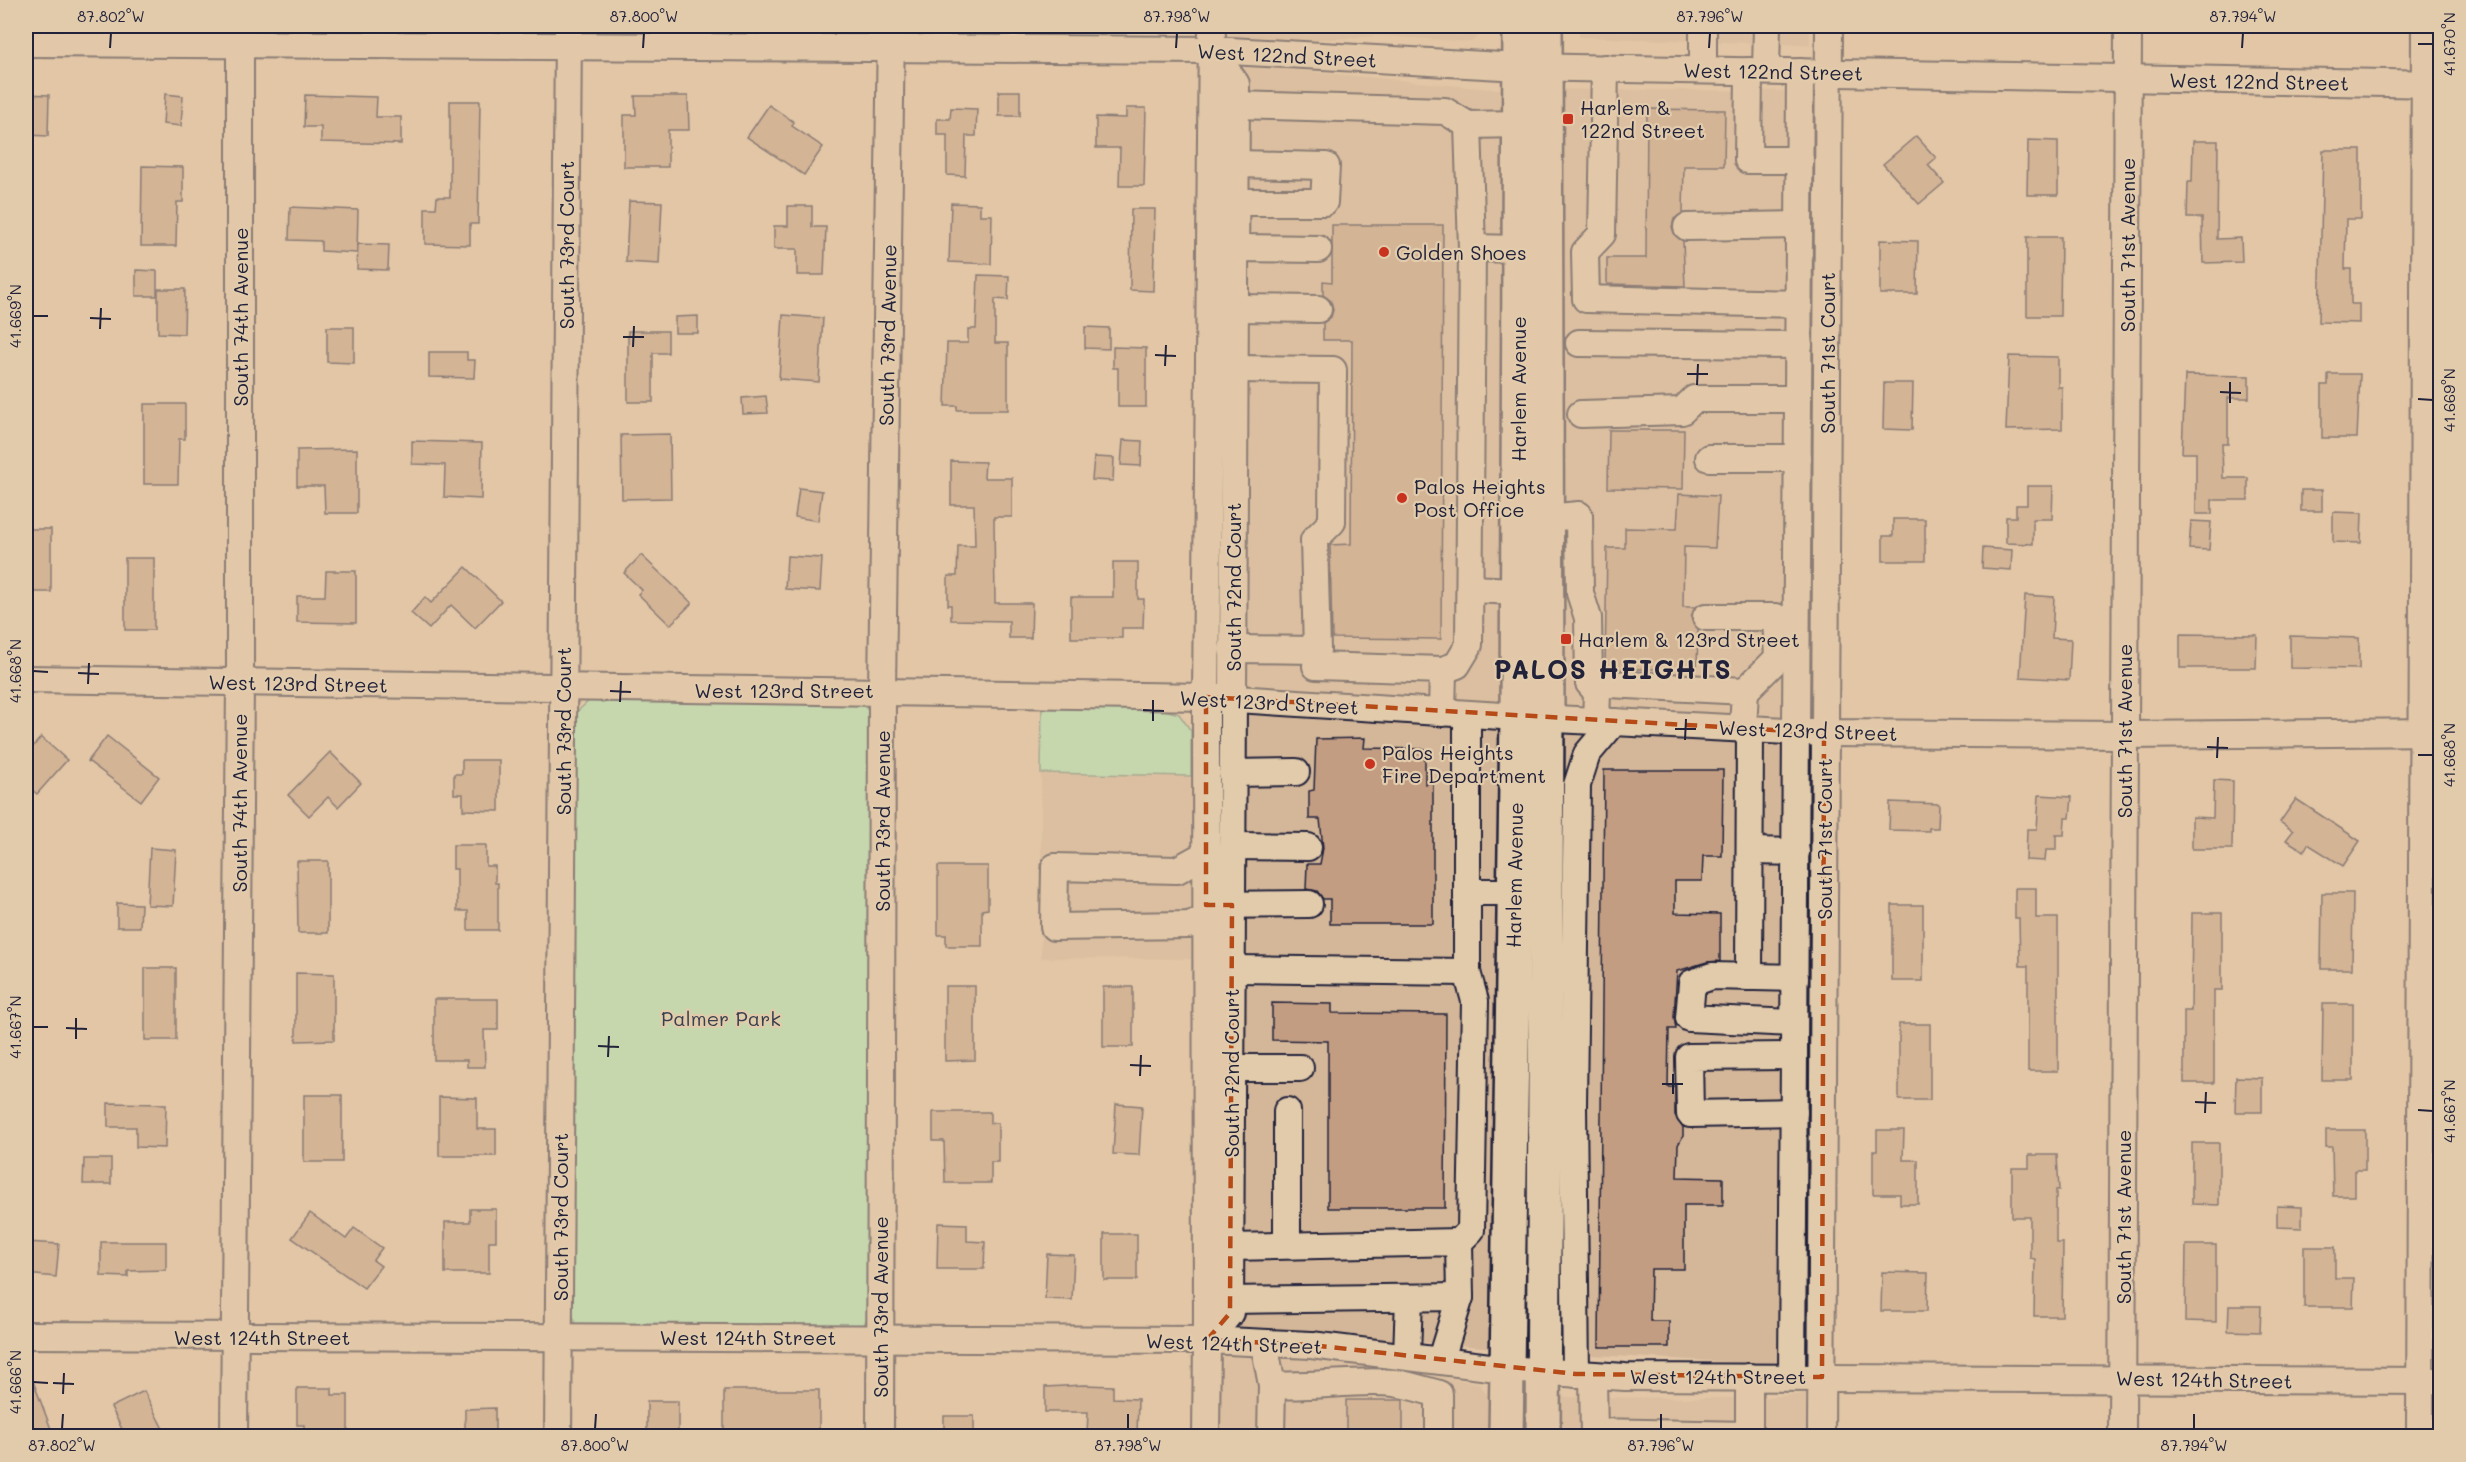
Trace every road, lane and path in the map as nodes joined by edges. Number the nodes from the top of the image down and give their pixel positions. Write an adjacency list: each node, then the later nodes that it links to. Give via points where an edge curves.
1 (1520, 26): 13 (main road, Harlem Avenue)
2 (1545, 26): 13 (main road, Harlem Avenue)
3 (1703, 26): 15 (street)
4 (1767, 26): 16 (street)
5 (1829, 26): 18 (street, South 71st Court)
6 (2128, 26): 19 (street, South 71st Avenue)
7 (2425, 26): 20 (street)
8 (240, 35): 9 (street, West 122nd Street); 12 (street, West 122nd Street); 52 (street, South 74th Avenue)
9 (567, 36): 10 (street, West 122nd Street); 54 (street, South 73rd Court)
10 (891, 37): 11 (street, West 122nd Street); 55 (street, South 73rd Avenue)
11 (1212, 38): 13 (street, West 122nd Street); 21 (street, South 72nd Court, via 1236,84); 57 (street, South 72nd Court)
12 (26, 43)
13 (1532, 67): 14 (street, West 122nd Street); 22 (main road, Harlem Avenue); 43 (main road, Harlem Avenue)
14 (1605, 68): 15 (street, West 122nd Street); 33 (street, via 1602,234 1584,252 1586,299)
15 (1702, 70): 16 (street, West 122nd Street)
16 (1758, 71): 17 (street, West 122nd Street); 24 (street, via 1748,160)
17 (1800, 72): 18 (street, West 122nd Street); 24 (street, South 71st Court)
18 (1828, 72): 19 (street, West 122nd Street); 67 (street, South 71st Court)
19 (2127, 80): 20 (street, West 122nd Street); 68 (street, South 71st Avenue)
20 (2432, 84): 65 (street)
21 (1236, 105): 23 (street, via 1445,111); 25 (street, South 72nd Court)
22 (1520, 124): 23 (street); 32 (main road, Harlem Avenue)
23 (1468, 125): 30 (street)
24 (1800, 160): 27 (street, South 71st Court)
25 (1236, 164): 26 (street, South 72nd Court); 26 (street, via 1326,166 1324,202)
26 (1236, 202): 29 (street, South 72nd Court)
27 (1799, 225): 28 (street); 33 (street, South 71st Court)
28 (1687, 226)
29 (1235, 248): 31 (street); 34 (street, South 72nd Court)
30 (1472, 248): 32 (street); 44 (street)
31 (1318, 249)
32 (1519, 249): 45 (main road, Harlem Avenue)
33 (1799, 304): 37 (street, South 71st Court)
34 (1235, 308): 35 (street); 38 (street, South 72nd Court)
35 (1318, 309)
36 (1579, 343): 37 (street)
37 (1799, 345): 39 (street, South 71st Court)
38 (1234, 369): 48 (street, South 72nd Court); 49 (street, via 1333,370 1332,522 1314,540)
39 (1798, 399): 40 (street, via 1695,399 1682,411); 42 (street, South 71st Court)
40 (1581, 414)
41 (1709, 458): 42 (street)
42 (1798, 458): 47 (street, South 71st Court)
43 (1546, 518): 53 (street, via 1579,515 1580,594 1588,618); 62 (main road, Harlem Avenue)
44 (1470, 589): 45 (street); 50 (street, via 1469,645 1457,665)
45 (1517, 591): 62 (main road, Harlem Avenue)
46 (1706, 617): 47 (street, via 1776,617)
47 (1788, 646): 56 (street); 66 (street, South 71st Court)
48 (1233, 649): 49 (street); 58 (street, South 72nd Court)
49 (1316, 658): 50 (street); 59 (street)
50 (1443, 670): 60 (street)
51 (26, 679): 52 (street, West 123rd Street)
52 (240, 681): 54 (street, West 123rd Street); 99 (street, South 74th Avenue)
53 (1589, 683): 56 (street); 63 (street, via 1597,693)
54 (563, 689): 55 (street, West 123rd Street); 101 (street, South 73rd Court)
55 (882, 690): 57 (street, West 123rd Street); 100 (street, South 73rd Avenue)
56 (1745, 691): 64 (street)
57 (1206, 697): 58 (street, West 123rd Street); 75 (street, South 72nd Court)
58 (1232, 699): 59 (street, West 123rd Street); 69 (street, South 72nd Court)
59 (1314, 704): 60 (street, West 123rd Street)
60 (1442, 713): 61 (street, West 123rd Street)
61 (1467, 714): 62 (street, West 123rd Street); 76 (street)
62 (1532, 718): 63 (street, West 123rd Street); 77 (main road, Harlem Avenue); 91 (main road, Harlem Avenue)
63 (1605, 721): 64 (street, West 123rd Street); 91 (street, via 1587,754 1577,785)
64 (1747, 729): 66 (street, West 123rd Street); 73 (street)
65 (2432, 731): 68 (street, West 123rd Street); 113 (street)
66 (1797, 732): 67 (street, West 123rd Street); 74 (street, South 71st Court)
67 (1824, 733): 68 (street, West 123rd Street); 111 (street, South 71st Court)
68 (2124, 735): 112 (street, South 71st Avenue)
69 (1232, 772): 70 (street); 71 (street, South 72nd Court)
70 (1296, 772)
71 (1232, 846): 72 (street); 79 (street, South 72nd Court)
72 (1308, 847)
73 (1751, 851): 74 (street); 83 (street)
74 (1796, 852): 84 (street, South 71st Court)
75 (1206, 854): 80 (street, South 72nd Court); 80 (street, via 1177,870 1055,867 1054,927 1188,925)
76 (1467, 892): 77 (street); 82 (street)
77 (1514, 892): 106 (main road, Harlem Avenue)
78 (1309, 904): 79 (street)
79 (1232, 905): 80 (street); 81 (street, South 72nd Court)
80 (1206, 912): 102 (street, South 72nd Court)
81 (1231, 969): 82 (street); 87 (street, South 72nd Court)
82 (1467, 972): 92 (street, via 1476,1001 1471,1230)
83 (1749, 977): 84 (street); 85 (street, via 1712,976 1692,983 1689,1018)
84 (1795, 978): 85 (street, South 71st Court)
85 (1794, 1023): 86 (street, South 71st Court)
86 (1794, 1056): 90 (street, South 71st Court); 90 (street, via 1689,1057 1690,1114)
87 (1231, 1068): 88 (street); 94 (street, South 72nd Court)
88 (1300, 1068)
89 (1287, 1111): 93 (street)
90 (1794, 1112): 110 (street, South 71st Court)
91 (1560, 1174): 107 (main road, Harlem Avenue); 108 (street)
92 (1459, 1242): 93 (street); 95 (street)
93 (1287, 1245): 94 (street)
94 (1230, 1247): 97 (street, South 72nd Court)
95 (1460, 1297): 96 (street); 105 (street)
96 (1409, 1298): 97 (street); 104 (street)
97 (1230, 1299): 102 (street, South 72nd Court, via 1230,1313)
98 (26, 1335): 99 (street, West 124th Street)
99 (235, 1336): 101 (street, West 124th Street); 117 (street, South 74th Avenue)
100 (881, 1337): 101 (street, West 124th Street); 102 (street, West 124th Street); 119 (street, South 73rd Avenue)
101 (559, 1338): 118 (street, South 73rd Court)
102 (1207, 1340): 103 (street, West 124th Street); 120 (street, South 72nd Court)
103 (1264, 1343): 104 (street, West 124th Street); 114 (street)
104 (1407, 1355): 105 (street, West 124th Street)
105 (1441, 1359): 106 (street, West 124th Street)
106 (1506, 1368): 107 (street, West 124th Street); 123 (main road, Harlem Avenue)
107 (1544, 1372): 108 (street, West 124th Street); 124 (main road, Harlem Avenue)
108 (1585, 1374): 109 (street, West 124th Street); 115 (street)
109 (1749, 1377): 110 (street, West 124th Street); 116 (street)
110 (1792, 1377): 111 (street, West 124th Street)
111 (1822, 1377): 112 (street, West 124th Street); 125 (street, South 71st Court)
112 (2122, 1378): 113 (street, West 124th Street); 126 (street, South 71st Avenue)
113 (2430, 1381): 127 (street)
114 (1272, 1385): 121 (street); 122 (street, via 1306,1388 1393,1383 1439,1394)
115 (1594, 1434): 116 (street)
116 (1749, 1436)
117 (234, 1437)
118 (558, 1437)
119 (880, 1437)
120 (1206, 1437)
121 (1271, 1437)
122 (1439, 1437)
123 (1506, 1437)
124 (1544, 1437)
125 (1821, 1437)
126 (2122, 1437)
127 (2420, 1437)

